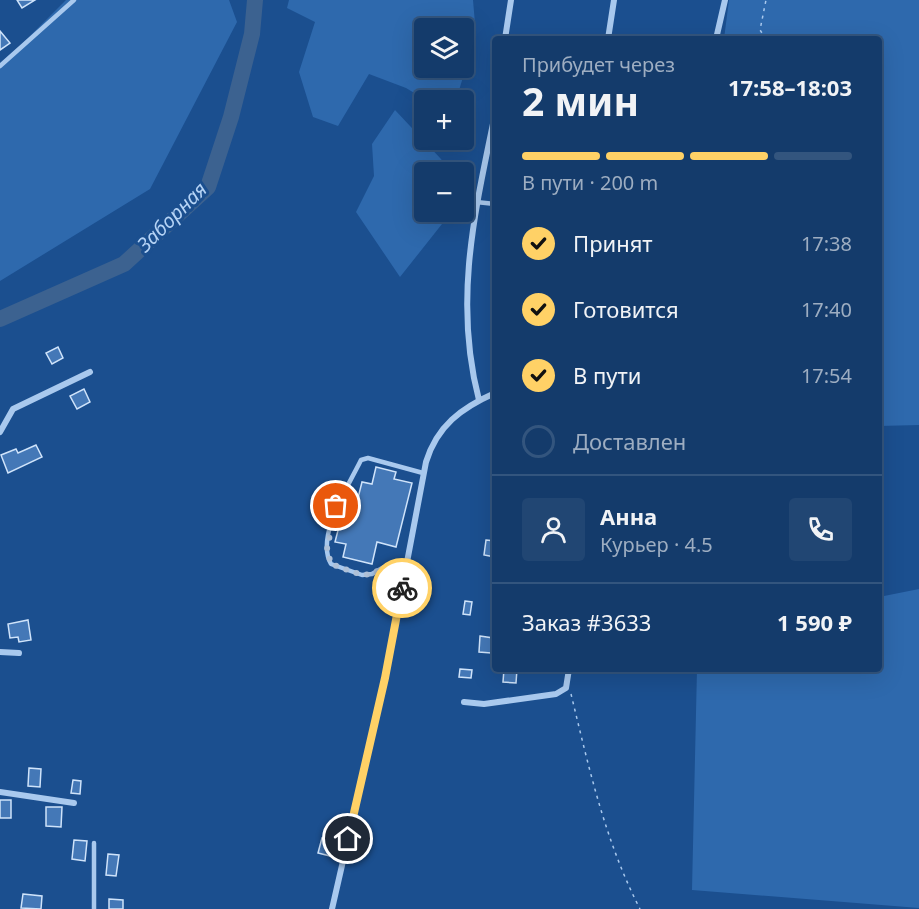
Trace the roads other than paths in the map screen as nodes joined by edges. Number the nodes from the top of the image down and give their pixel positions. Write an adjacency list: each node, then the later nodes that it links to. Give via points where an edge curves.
1 (74, 0): 8 (lane)
2 (511, 0): 5 (street)
3 (614, 0): 6 (street)
4 (725, 0): 7 (street)
5 (505, 36)
6 (608, 36)
7 (717, 36)
8 (0, 66)
9 (492, 128): 10 (street)
10 (476, 202): 11 (lane); 14 (street, via 467,293 471,363)
11 (492, 204)
12 (90, 372): 15 (street, via 13,409)
13 (492, 394): 14 (street)
14 (479, 400): 16 (street, via 456,414 437,434)
15 (0, 432)
16 (423, 472): 17 (street); 17 (lane, via 368,458 361,460 336,506 327,549 331,564 341,570 367,575 384,567)
17 (405, 572): 26 (street)
18 (0, 652): 19 (street)
19 (20, 653)
20 (569, 672): 21 (street, via 563,691 556,694 484,704)
21 (464, 702)
22 (0, 792): 23 (street)
23 (74, 803)
24 (94, 843): 25 (lane)
25 (94, 909)
26 (332, 909)

